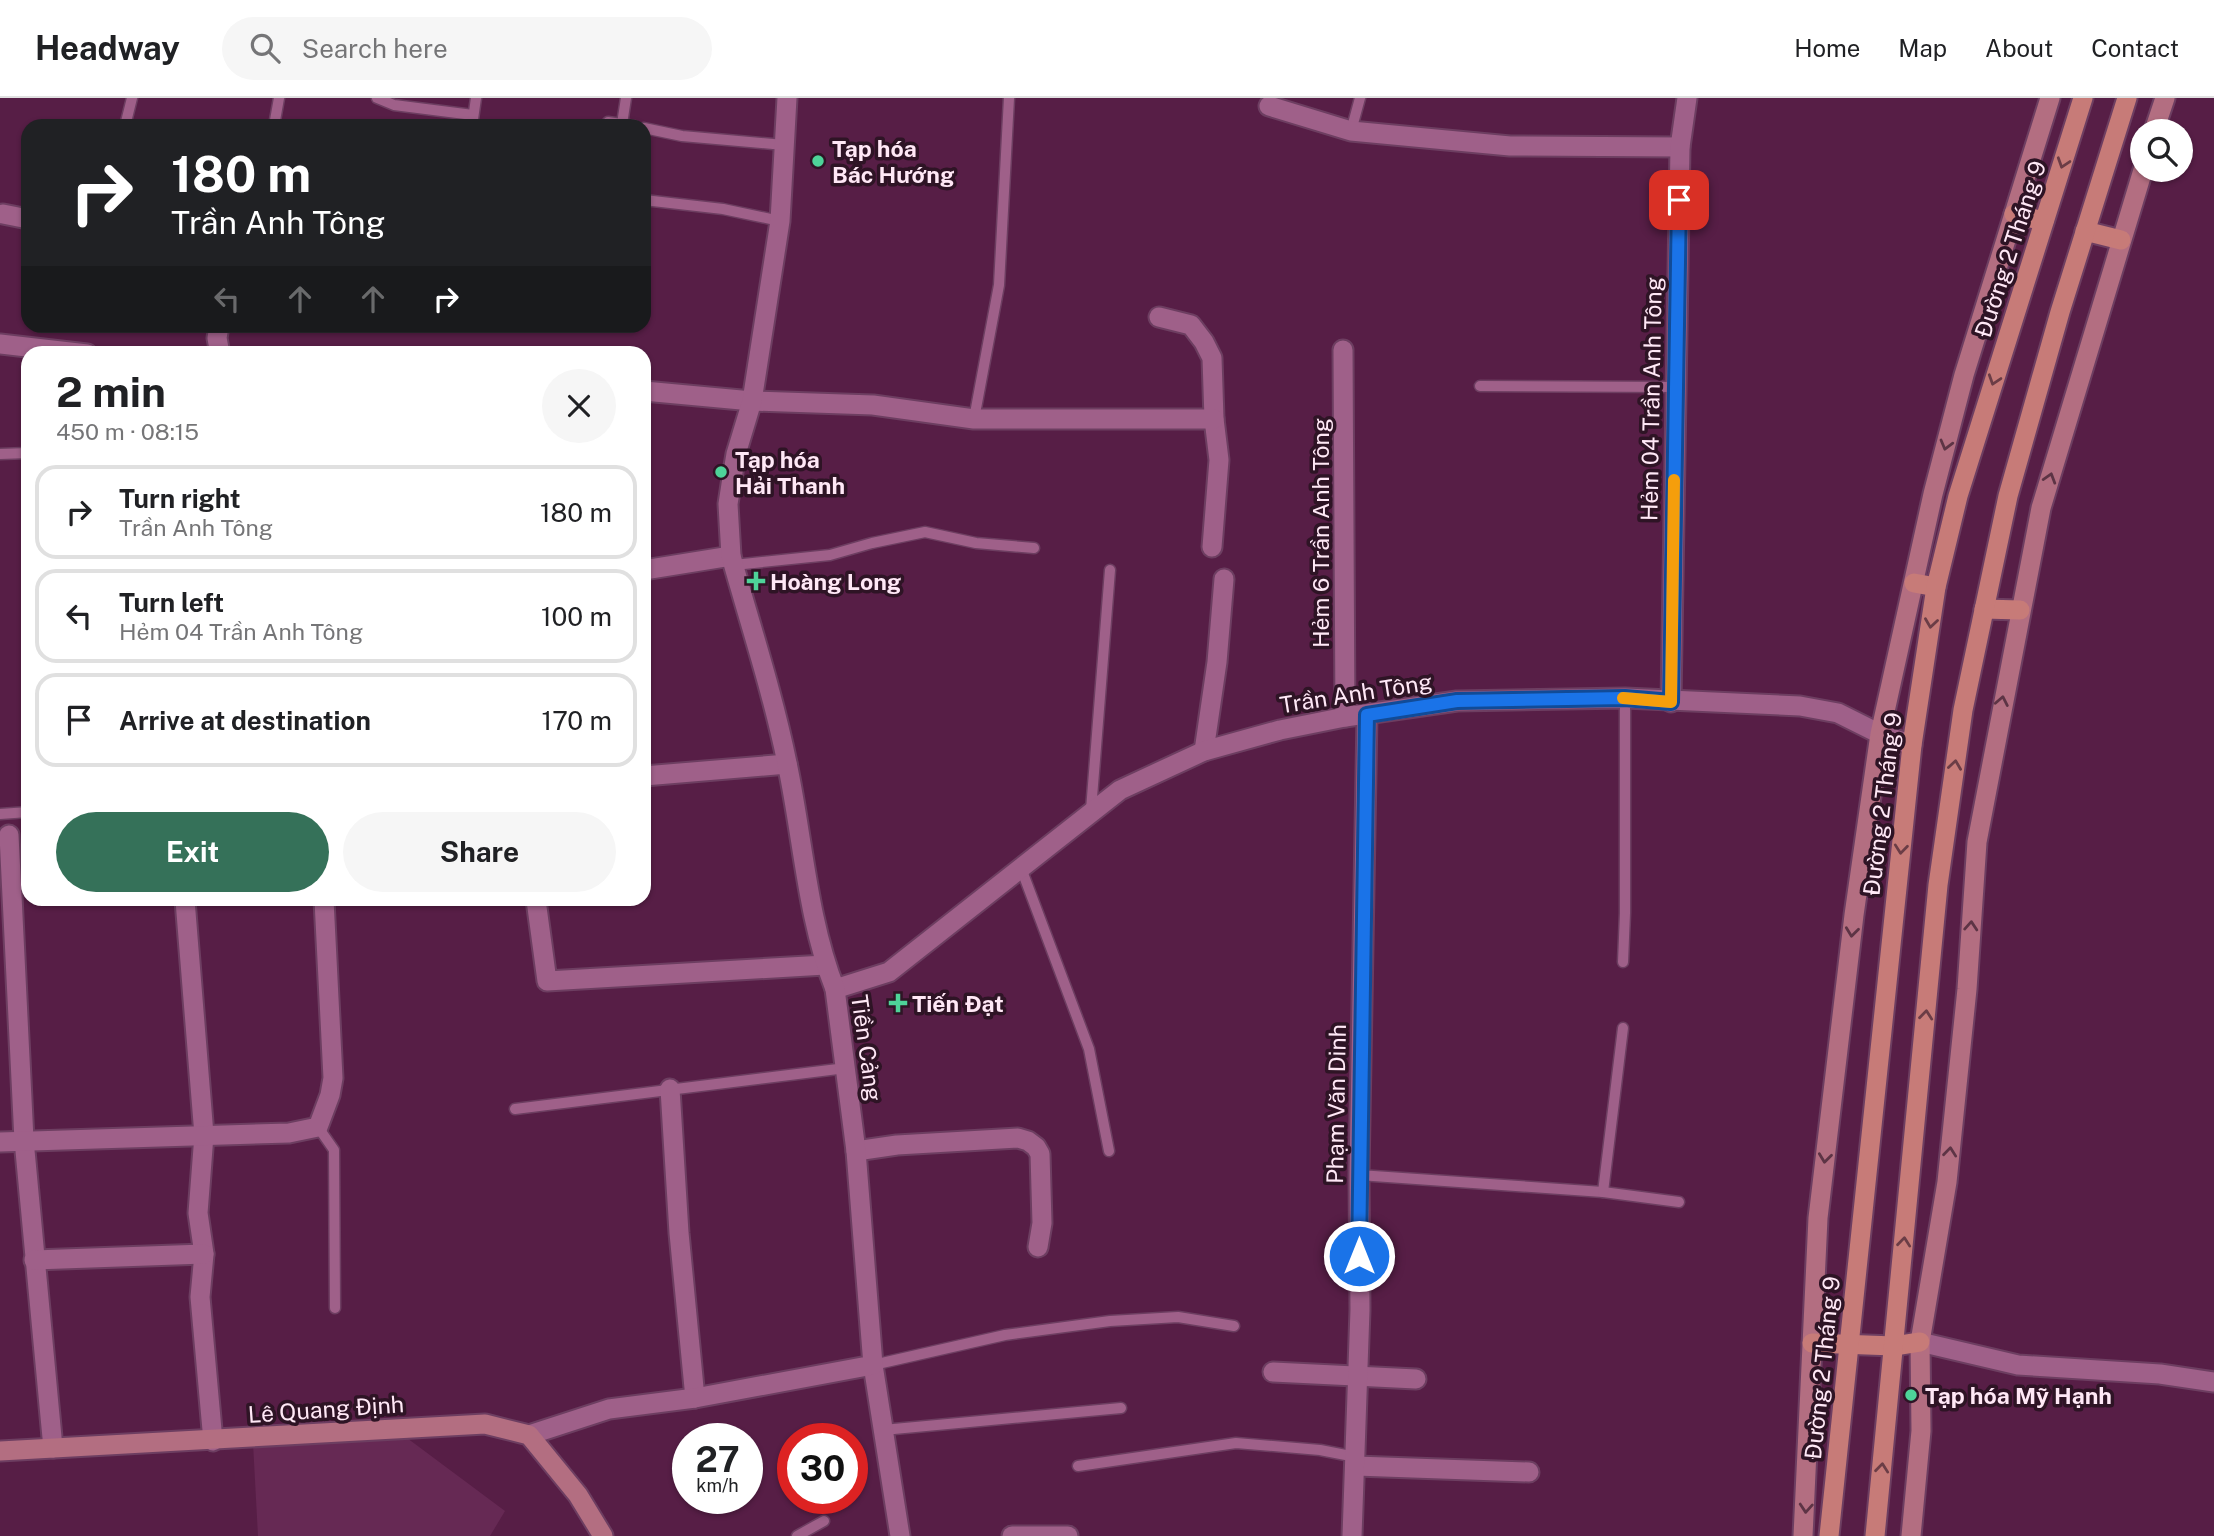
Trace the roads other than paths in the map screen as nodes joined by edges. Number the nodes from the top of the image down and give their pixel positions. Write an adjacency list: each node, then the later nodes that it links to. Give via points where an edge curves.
1 (132, 98): 15 (lane)
2 (279, 98): 16 (lane)
3 (377, 98): 17 (lane)
4 (476, 98): 18 (lane)
5 (626, 98): 19 (lane)
6 (787, 98): 23 (street, Tiền Cảng)
7 (1009, 98): 42 (lane, via 999,285)
8 (1360, 98): 22 (lane)
9 (1687, 98): 24 (street, Hẻm 04 Trần Anh Tông)
10 (2050, 98): 28 (main road, Đường 2 Tháng 9)
11 (2084, 98): 31 (main road, Đường 2 Tháng 9, one-way to 31)
12 (2127, 98): 32 (main road)
13 (2165, 98): 20 (main road)
14 (1269, 106): 22 (street)
15 (127, 119)
16 (275, 119)
17 (467, 119)
18 (472, 119)
19 (623, 119)
20 (2158, 119)
21 (651, 129): 23 (lane)
22 (1351, 131): 24 (street, via 1510,146)
23 (784, 145): 30 (street, Tiền Cảng)
24 (1679, 147): 39 (street, Hẻm 04 Trần Anh Tông)
25 (2139, 182): 33 (main road)
26 (651, 201): 30 (lane)
27 (3, 214): 29 (street)
28 (2014, 214): 31 (main road); 52 (main road, Đường 2 Tháng 9, one-way to 52, via 1964,375)
29 (21, 218)
30 (780, 220): 41 (street, Tiền Cảng)
31 (2045, 221): 53 (main road, Đường 2 Tháng 9, one-way to 53, via 1958,496)
32 (2085, 231): 33 (main road); 54 (main road, via 2008,496)
33 (2121, 240): 55 (main road, one-way to 33, via 2041,508)
34 (1159, 317): 43 (street, via 1191,325 1204,342 1212,358)
35 (0, 344): 36 (street)
36 (21, 346)
37 (1343, 350): 59 (street, Hẻm 6 Trần Anh Tông)
38 (1480, 386): 39 (lane)
39 (1676, 387): 57 (street, Hẻm 04 Trần Anh Tông)
40 (651, 392): 41 (street)
41 (752, 401): 42 (street, via 873,405); 48 (street, Tiền Cảng, via 736,454 728,504)
42 (974, 419): 43 (street)
43 (1214, 419): 46 (street, via 1219,460)
44 (21, 453): 45 (lane)
45 (0, 454)
46 (1212, 547)
47 (1034, 548): 48 (lane, via 925,532 830,555)
48 (732, 560): 49 (street); 63 (street, Tiền Cảng)
49 (651, 569)
50 (1110, 570): 65 (lane)
51 (1224, 579): 62 (street)
52 (1914, 583): 53 (main road); 60 (main road, Đường 2 Tháng 9)
53 (1936, 587): 61 (main road, Đường 2 Tháng 9, one-way to 61)
54 (1984, 609): 55 (main road); 97 (main road, one-way to 54, via 1938,885 1963,710)
55 (2020, 610): 94 (main road, one-way to 55, via 1947,1182 1977,842)
56 (1625, 698): 57 (street, Trần Anh Tông); 58 (street, Trần Anh Tông, via 1457,701); 73 (lane)
57 (1671, 702): 60 (street, Trần Anh Tông, via 1800,706 1838,713)
58 (1367, 715): 59 (street, Trần Anh Tông); 86 (street, Phạm Văn Dinh)
59 (1345, 717): 62 (street, Trần Anh Tông)
60 (1880, 734): 61 (street, Trần Anh Tông); 95 (main road, Đường 2 Tháng 9, one-way to 95, via 1818,1218)
61 (1912, 745): 96 (main road, Đường 2 Tháng 9, one-way to 96)
62 (1204, 751): 65 (street, Trần Anh Tông, via 1120,790)
63 (788, 764): 64 (street); 74 (street, Tiền Cảng)
64 (651, 775)
65 (1091, 811): 69 (street, Trần Anh Tông)
66 (21, 812): 67 (lane)
67 (0, 814)
68 (9, 835): 82 (street)
69 (1021, 868): 75 (street, Trần Anh Tông, via 889,972); 85 (lane, via 1089,1049)
70 (185, 906): 81 (street)
71 (324, 906): 80 (street, via 333,1077)
72 (537, 906): 74 (street, via 547,981)
73 (1623, 962)
74 (825, 965): 75 (street, Tiền Cảng)
75 (835, 989): 77 (street, Tiền Cảng)
76 (1623, 1028): 87 (lane)
77 (846, 1068): 78 (lane); 84 (street, Tiền Cảng)
78 (670, 1089): 79 (lane); 103 (street)
79 (516, 1109)
80 (318, 1127): 81 (street, via 289,1133); 92 (lane, via 334,1150)
81 (204, 1135): 82 (street); 90 (street, via 198,1213)
82 (24, 1140): 83 (street); 91 (street)
83 (0, 1142)
84 (856, 1151): 89 (street, via 999,1139 1028,1141 1040,1154); 98 (street, Tiền Cảng)
85 (1109, 1151)
86 (1359, 1175): 87 (lane); 100 (street, Phạm Văn Dinh)
87 (1603, 1192): 88 (lane)
88 (1679, 1202)
89 (1038, 1247)
90 (204, 1254): 91 (street); 107 (street, via 200,1297)
91 (34, 1260): 108 (street)
92 (335, 1308)
93 (1234, 1326): 98 (lane, via 1178,1317 1110,1321 1005,1335)
94 (1920, 1342): 97 (main road); 102 (street, via 2018,1365); 123 (main road, via 1921,1432)
95 (1812, 1343): 96 (main road); 120 (main road, Đường 2 Tháng 9, one-way to 120)
96 (1849, 1345): 97 (main road); 121 (main road, Đường 2 Tháng 9)
97 (1894, 1346): 122 (main road, one-way to 97)
98 (873, 1365): 103 (street); 105 (street, Tiền Cảng)
99 (1273, 1373): 100 (street)
100 (1358, 1376): 101 (street); 110 (street, Phạm Văn Dinh)
101 (1416, 1379)
102 (2214, 1382)
103 (695, 1398): 106 (street, via 609,1409)
104 (1121, 1408): 105 (lane)
105 (883, 1430): 116 (street, Tiền Cảng)
106 (529, 1435): 107 (main road, Lê Quang Định, via 485,1424); 114 (main road, via 578,1495)
107 (213, 1441): 108 (main road, Lê Quang Định)
108 (53, 1448): 109 (main road, Lê Quang Định)
109 (0, 1451)
110 (1356, 1461): 111 (lane, via 1320,1450 1236,1443); 112 (street); 119 (street, Phạm Văn Dinh)
111 (1078, 1466)
112 (1529, 1472)
113 (824, 1521): 115 (lane)
114 (603, 1536)
115 (797, 1536)
116 (900, 1536)
117 (1012, 1536): 118 (street)
118 (1068, 1536)
119 (1352, 1536)
120 (1803, 1536)
121 (1829, 1536)
122 (1875, 1536)
123 (1910, 1536)

